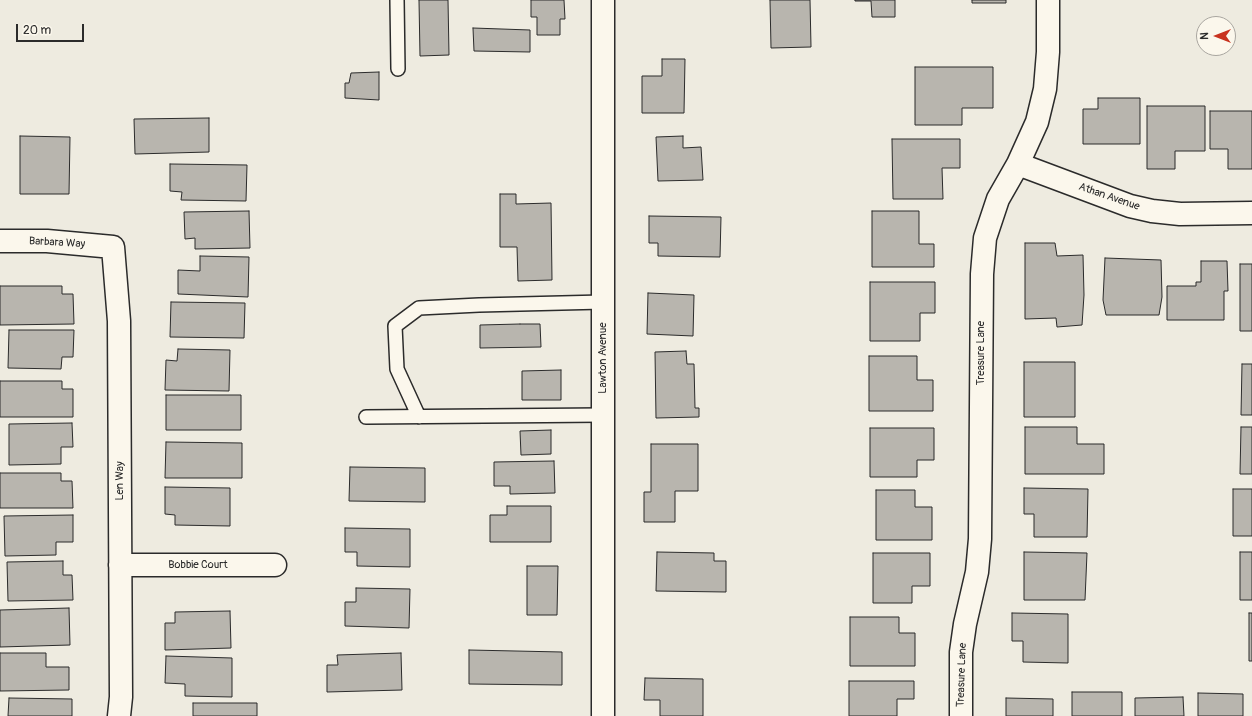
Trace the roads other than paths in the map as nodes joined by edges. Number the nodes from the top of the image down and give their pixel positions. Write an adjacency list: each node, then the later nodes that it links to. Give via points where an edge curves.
1 (397, 0): 4 (lane)
2 (603, 0): 9 (street, Lawton Avenue)
3 (1048, 0): 5 (street, Treasure Lane, via 1045,89 1037,122)
4 (398, 70)
5 (1018, 164): 6 (street, Athan Avenue, via 1130,206 1180,214); 17 (street, Treasure Lane, via 998,199 985,238 982,274 980,539 977,572 961,652)
6 (1252, 213)
7 (0, 241): 8 (street, Barbara Way, via 47,241)
8 (113, 247): 13 (street, Len Way, via 119,321)
9 (603, 302): 10 (street, Lawton Avenue); 11 (lane, via 419,308 395,326 397,369)
10 (603, 415): 11 (lane); 16 (street, Lawton Avenue)
11 (419, 416): 12 (lane)
12 (366, 417)
13 (120, 565): 14 (street, Bobbie Court); 15 (street, Len Way)
14 (275, 565)
15 (119, 716)
16 (603, 716)
17 (961, 716)

